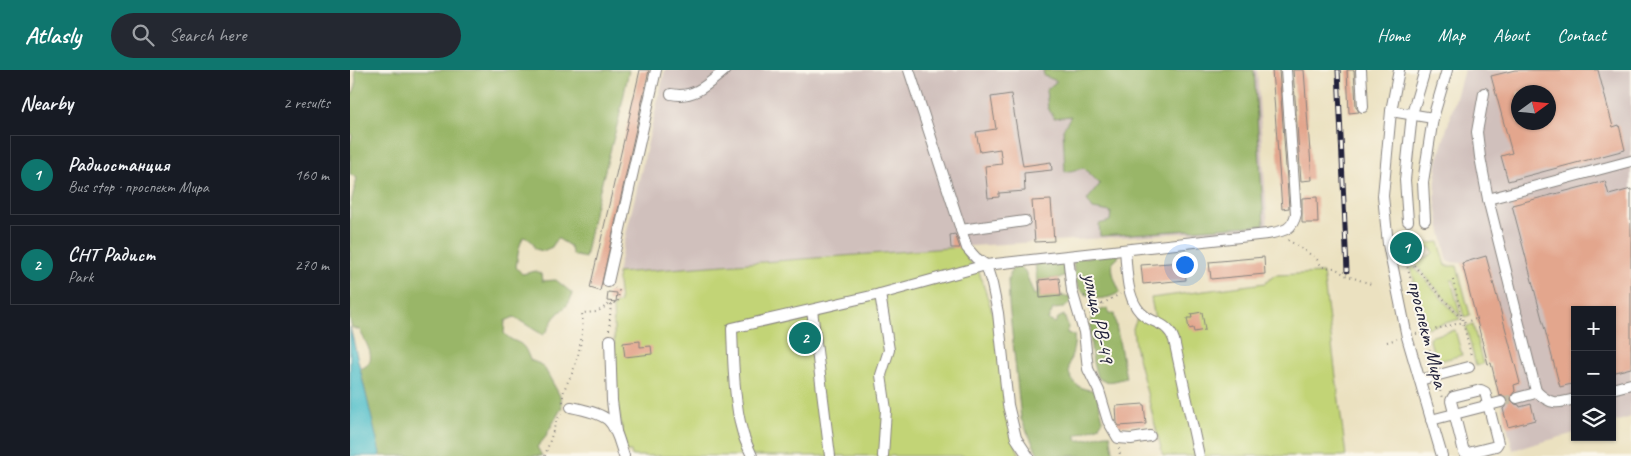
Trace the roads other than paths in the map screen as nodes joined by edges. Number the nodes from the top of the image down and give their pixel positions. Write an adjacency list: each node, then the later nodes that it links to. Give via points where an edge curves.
1 (656, 70): 24 (street)
2 (725, 70): 10 (street, via 700,91 680,96)
3 (909, 70): 20 (street)
4 (1286, 70): 21 (street, via 1294,222 1288,228 1271,233)
5 (1361, 70): 11 (street)
6 (1399, 70): 12 (street, проспект Мира)
7 (1425, 70): 13 (street)
8 (1447, 70): 14 (street)
9 (1484, 93): 16 (street, via 1477,132)
10 (671, 94)
11 (1363, 107)
12 (1391, 111): 13 (street); 29 (street, проспект Мира, via 1383,196 1388,244 1407,337)
13 (1412, 114): 14 (street); 19 (street, via 1405,180)
14 (1433, 118): 17 (street, via 1422,182)
15 (1631, 161): 16 (street)
16 (1488, 199): 32 (street)
17 (1425, 220)
18 (1026, 221): 20 (street)
19 (1408, 221)
20 (961, 230): 23 (street, via 967,248)
21 (1125, 250): 22 (street); 47 (street, via 1131,296 1137,309 1171,331)
22 (1068, 256): 23 (street); 41 (street, улица РВ-49, via 1072,292 1084,332 1088,369 1108,421 1118,438)
23 (986, 265): 25 (street); 46 (street, via 998,313 1008,406 1016,438)
24 (608, 282)
25 (880, 294): 26 (street); 45 (street, via 889,350 881,374 886,410)
26 (812, 310): 43 (street, via 732,328 738,405 743,433); 44 (street)
27 (610, 340): 40 (street)
28 (1469, 366): 29 (street)
29 (1420, 380): 39 (street, проспект Мира)
30 (1631, 384): 31 (street)
31 (1616, 388)
32 (1536, 390): 33 (street); 34 (street, via 1543,398 1556,404)
33 (1517, 398)
34 (1571, 400)
35 (1501, 402): 36 (street)
36 (1488, 405): 38 (street); 38 (street, via 1485,392 1481,390 1462,395 1451,401); 38 (street, via 1498,443 1468,454 1464,452)
37 (571, 407): 40 (street, via 608,419)
38 (1454, 414): 39 (street)
39 (1431, 420): 48 (street, проспект Мира)
40 (616, 432): 42 (street)
41 (1150, 436)
42 (624, 456)
43 (752, 456)
44 (830, 456)
45 (883, 456)
46 (1028, 456)
47 (1199, 456)
48 (1442, 456)

